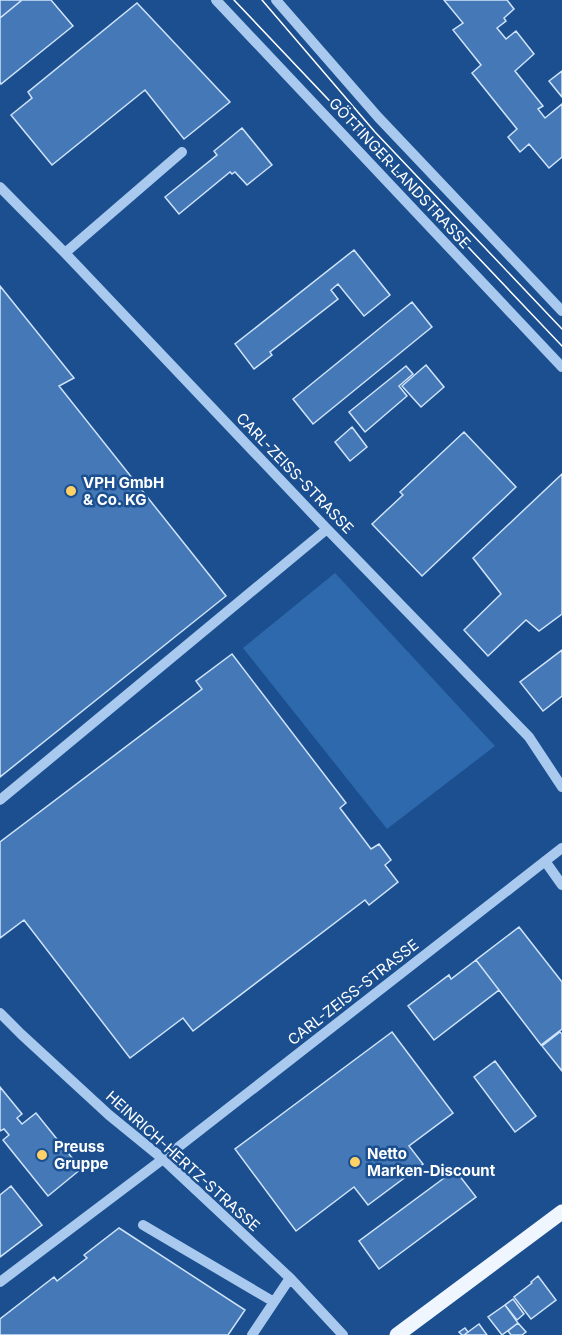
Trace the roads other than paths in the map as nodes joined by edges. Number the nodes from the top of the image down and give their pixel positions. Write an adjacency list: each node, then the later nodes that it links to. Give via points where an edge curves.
1 (216, 0): 7 (street, GÖTTINGER LANDSTRASSE)
2 (276, 0): 6 (street, GÖTTINGER LANDSTRASSE, via 378,117)
3 (182, 152): 5 (street)
4 (0, 187): 5 (street, CARL-ZEISS-STRASSE)
5 (65, 253): 8 (street, CARL-ZEISS-STRASSE)
6 (562, 311)
7 (562, 367)
8 (327, 529): 9 (street, CARL-ZEISS-STRASSE, via 529,737); 10 (street)
9 (562, 787)
10 (0, 800)
11 (562, 848): 12 (street, CARL-ZEISS-STRASSE)
12 (545, 861): 13 (street); 15 (street, CARL-ZEISS-STRASSE)
13 (562, 885)
14 (0, 1013): 15 (street, HEINRICH-HERTZ-STRASSE, via 109,1115)
15 (163, 1159): 18 (street, HEINRICH-HERTZ-STRASSE); 19 (street, CARL-ZEISS-STRASSE)
16 (562, 1212): 23 (main road)
17 (143, 1225): 20 (street)
18 (290, 1278): 20 (street); 22 (street, HEINRICH-HERTZ-STRASSE)
19 (0, 1282)
20 (274, 1302): 21 (street)
21 (252, 1335)
22 (343, 1335)
23 (397, 1335)

